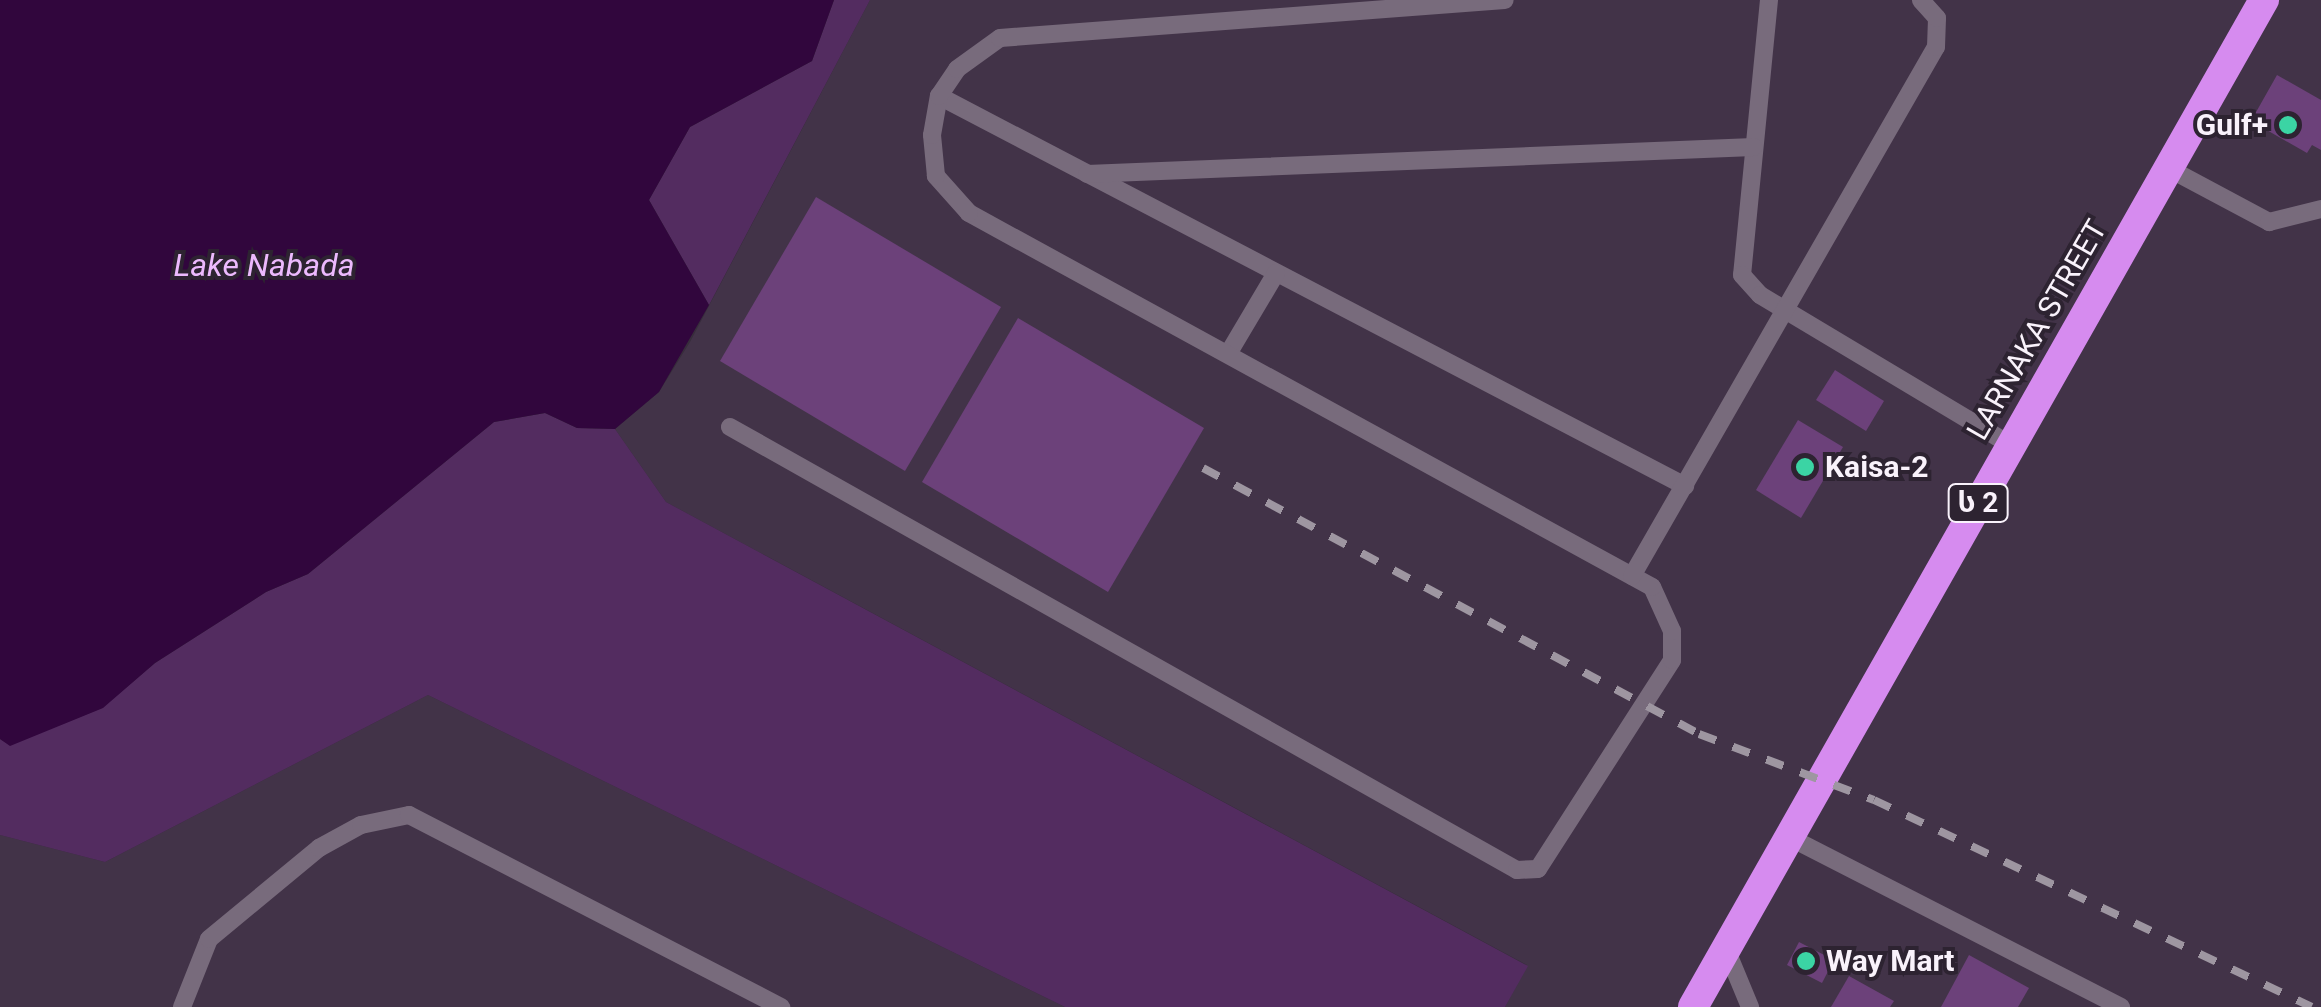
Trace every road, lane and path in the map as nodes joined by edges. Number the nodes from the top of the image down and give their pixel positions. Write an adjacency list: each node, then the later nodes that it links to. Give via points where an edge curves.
1 (1506, 0): 5 (lane, via 1000,38 956,70)
2 (1769, 0): 6 (lane)
3 (1921, 0): 11 (lane, via 1937,18 1936,47)
4 (2264, 0): 7 (highway, LARNAKA STREET / ს 2)
5 (939, 96): 8 (lane); 12 (lane, via 932,136 936,176 969,213)
6 (1753, 147): 8 (lane); 11 (lane, via 1742,275)
7 (2168, 168): 9 (lane, via 2269,222); 14 (highway, LARNAKA STREET / ს 2)
8 (1087, 174): 10 (lane)
9 (2321, 209)
10 (1276, 272): 12 (lane); 15 (lane)
11 (1787, 312): 14 (lane); 15 (lane)
12 (1228, 354): 16 (lane)
13 (730, 427): 16 (lane, via 1518,870 1538,869 1549,858 1672,660 1672,631 1652,586)
14 (2012, 445): 17 (highway, LARNAKA STREET / ს 2)
15 (1685, 486): 16 (lane)
16 (1632, 576)
17 (1789, 837): 18 (highway, LARNAKA STREET / ს 2); 23 (lane)
18 (1726, 949): 21 (highway, LARNAKA STREET / ს 2); 22 (lane)
19 (182, 1007): 20 (lane, via 208,939 319,848 361,824 409,815)
20 (782, 1007)
21 (1693, 1007)
22 (1750, 1007)
23 (2121, 1007)

